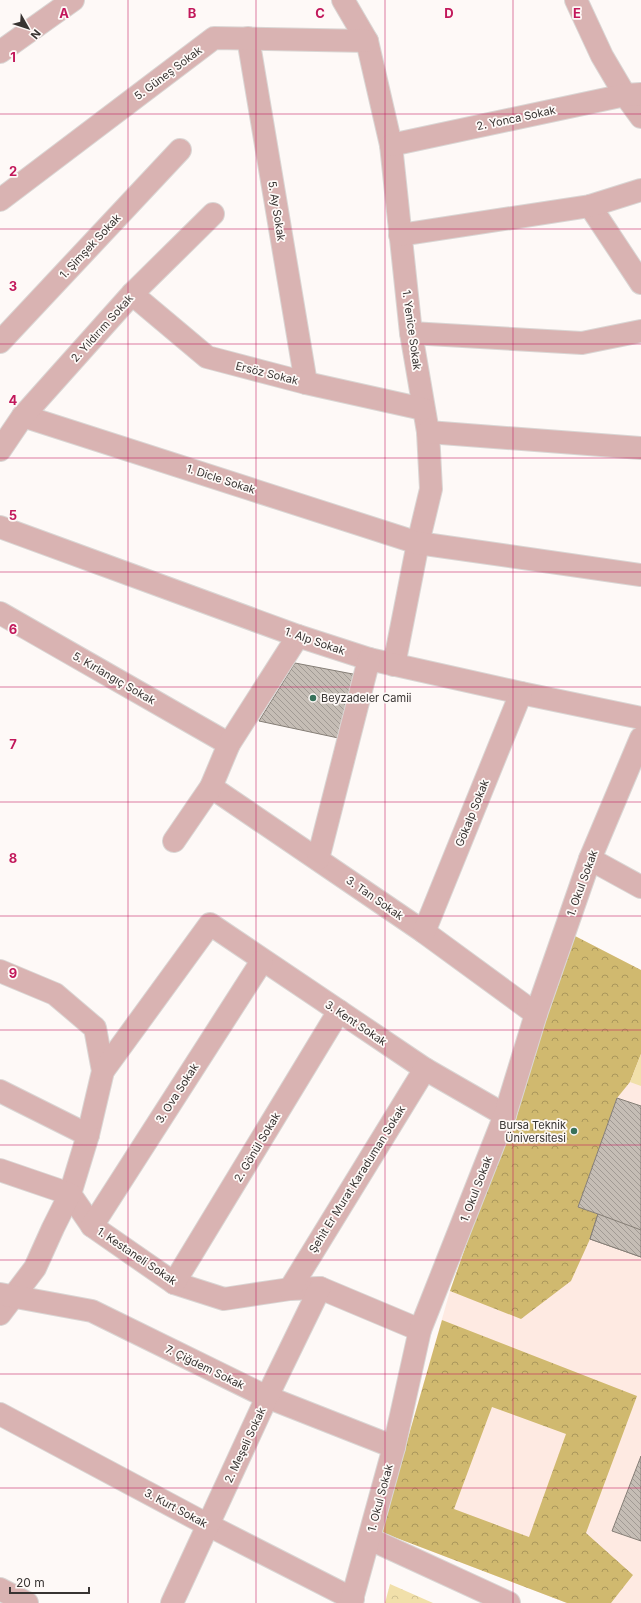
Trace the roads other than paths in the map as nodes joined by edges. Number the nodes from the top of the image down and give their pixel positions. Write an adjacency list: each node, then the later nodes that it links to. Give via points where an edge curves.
1 (73, 0): 6 (street)
2 (342, 0): 5 (street, 1. Yenice Sokak)
3 (576, 0): 7 (street, via 602,56)
4 (248, 38): 5 (street, 5. Güneş Sokak); 12 (street, 5. Güneş Sokak, via 214,38); 21 (street, 5. Ay Sokak)
5 (367, 41): 9 (street, 1. Yenice Sokak)
6 (0, 52)
7 (633, 94): 8 (street); 9 (street, 2. Yonca Sokak)
8 (641, 117)
9 (391, 145): 15 (street, 1. Yenice Sokak)
10 (180, 150): 20 (street, 1. Şimşek Sokak)
11 (641, 190): 13 (street)
12 (0, 200)
13 (590, 206): 15 (street); 16 (street)
14 (213, 214): 17 (street, 2. Yıldırım Sokak)
15 (400, 236): 19 (street, 1. Yenice Sokak)
16 (641, 283)
17 (132, 294): 21 (street, Ersöz Sokak, via 207,357); 23 (street, 2. Yıldırım Sokak)
18 (641, 331): 19 (street, via 582,343)
19 (411, 333): 22 (street, 1. Yenice Sokak)
20 (2, 337)
21 (306, 383): 22 (street, Ersöz Sokak)
22 (423, 409): 24 (street, 1. Yenice Sokak)
23 (23, 416): 26 (street, 2. Yıldırım Sokak); 28 (street, 1. Dicle Sokak)
24 (428, 432): 25 (street); 28 (street, 1. Yenice Sokak, via 431,489)
25 (641, 448)
26 (0, 450)
27 (0, 527): 31 (street, 1. Alp Sokak)
28 (418, 543): 29 (street, 1. Dicle Sokak); 33 (street, 1. Yenice Sokak)
29 (641, 575)
30 (0, 612): 36 (street, 5. Kırlangıç Sokak)
31 (298, 636): 32 (street, 1. Alp Sokak); 36 (street)
32 (369, 659): 33 (street, 1. Alp Sokak); 40 (street)
33 (394, 665): 34 (street, 1. Alp Sokak)
34 (521, 693): 35 (street, 1. Alp Sokak); 43 (street, Gökalp Sokak)
35 (641, 718)
36 (228, 744): 38 (street)
37 (640, 744): 41 (street, 1. Okul Sokak)
38 (211, 787): 39 (street); 40 (street, 3. Tan Sokak)
39 (174, 841)
40 (318, 859): 43 (street, 3. Tan Sokak)
41 (590, 859): 42 (street); 47 (street, 1. Okul Sokak)
42 (641, 887)
43 (424, 932): 47 (street, 3. Tan Sokak)
44 (262, 960): 46 (street, 3. Kent Sokak); 49 (street, 3. Kent Sokak, via 210,924); 55 (street, 3. Ova Sokak)
45 (0, 971): 49 (street, via 55,994 95,1028)
46 (339, 1011): 48 (street, 3. Kent Sokak); 56 (street, 2. Gönül Sokak)
47 (536, 1014): 51 (street, 1. Okul Sokak)
48 (425, 1069): 51 (street, 3. Kent Sokak); 58 (street, Şehit Er Murat Karaduman Sokak)
49 (104, 1071): 52 (street)
50 (0, 1091): 52 (street)
51 (505, 1115): 61 (street, 1. Okul Sokak)
52 (88, 1134): 54 (street)
53 (0, 1170): 54 (street)
54 (70, 1194): 55 (street, 1. Kestaneli Sokak); 59 (street, via 35,1268)
55 (92, 1226): 56 (street, 1. Kestaneli Sokak)
56 (174, 1282): 58 (street, 1. Kestaneli Sokak, via 224,1298)
57 (320, 1288): 58 (street, 1. Kestaneli Sokak); 61 (street, 1. Kestaneli Sokak); 62 (street, 2. Meşeli Sokak)
58 (290, 1289)
59 (7, 1295): 60 (street); 62 (street, 7. Çiğdem Sokak, via 92,1311)
60 (0, 1314)
61 (420, 1330): 64 (street, 1. Okul Sokak)
62 (267, 1397): 64 (street, 7. Çiğdem Sokak); 65 (street, 2. Meşeli Sokak)
63 (0, 1414): 65 (street, 3. Kurt Sokak)
64 (394, 1447): 66 (street, 1. Okul Sokak)
65 (208, 1525): 68 (street, 3. Kurt Sokak); 70 (street, 2. Meşeli Sokak)
66 (370, 1539): 68 (street, 1. Okul Sokak); 71 (street)
67 (0, 1589): 69 (street)
68 (352, 1601)
69 (27, 1603)
70 (172, 1603)
71 (509, 1603)

